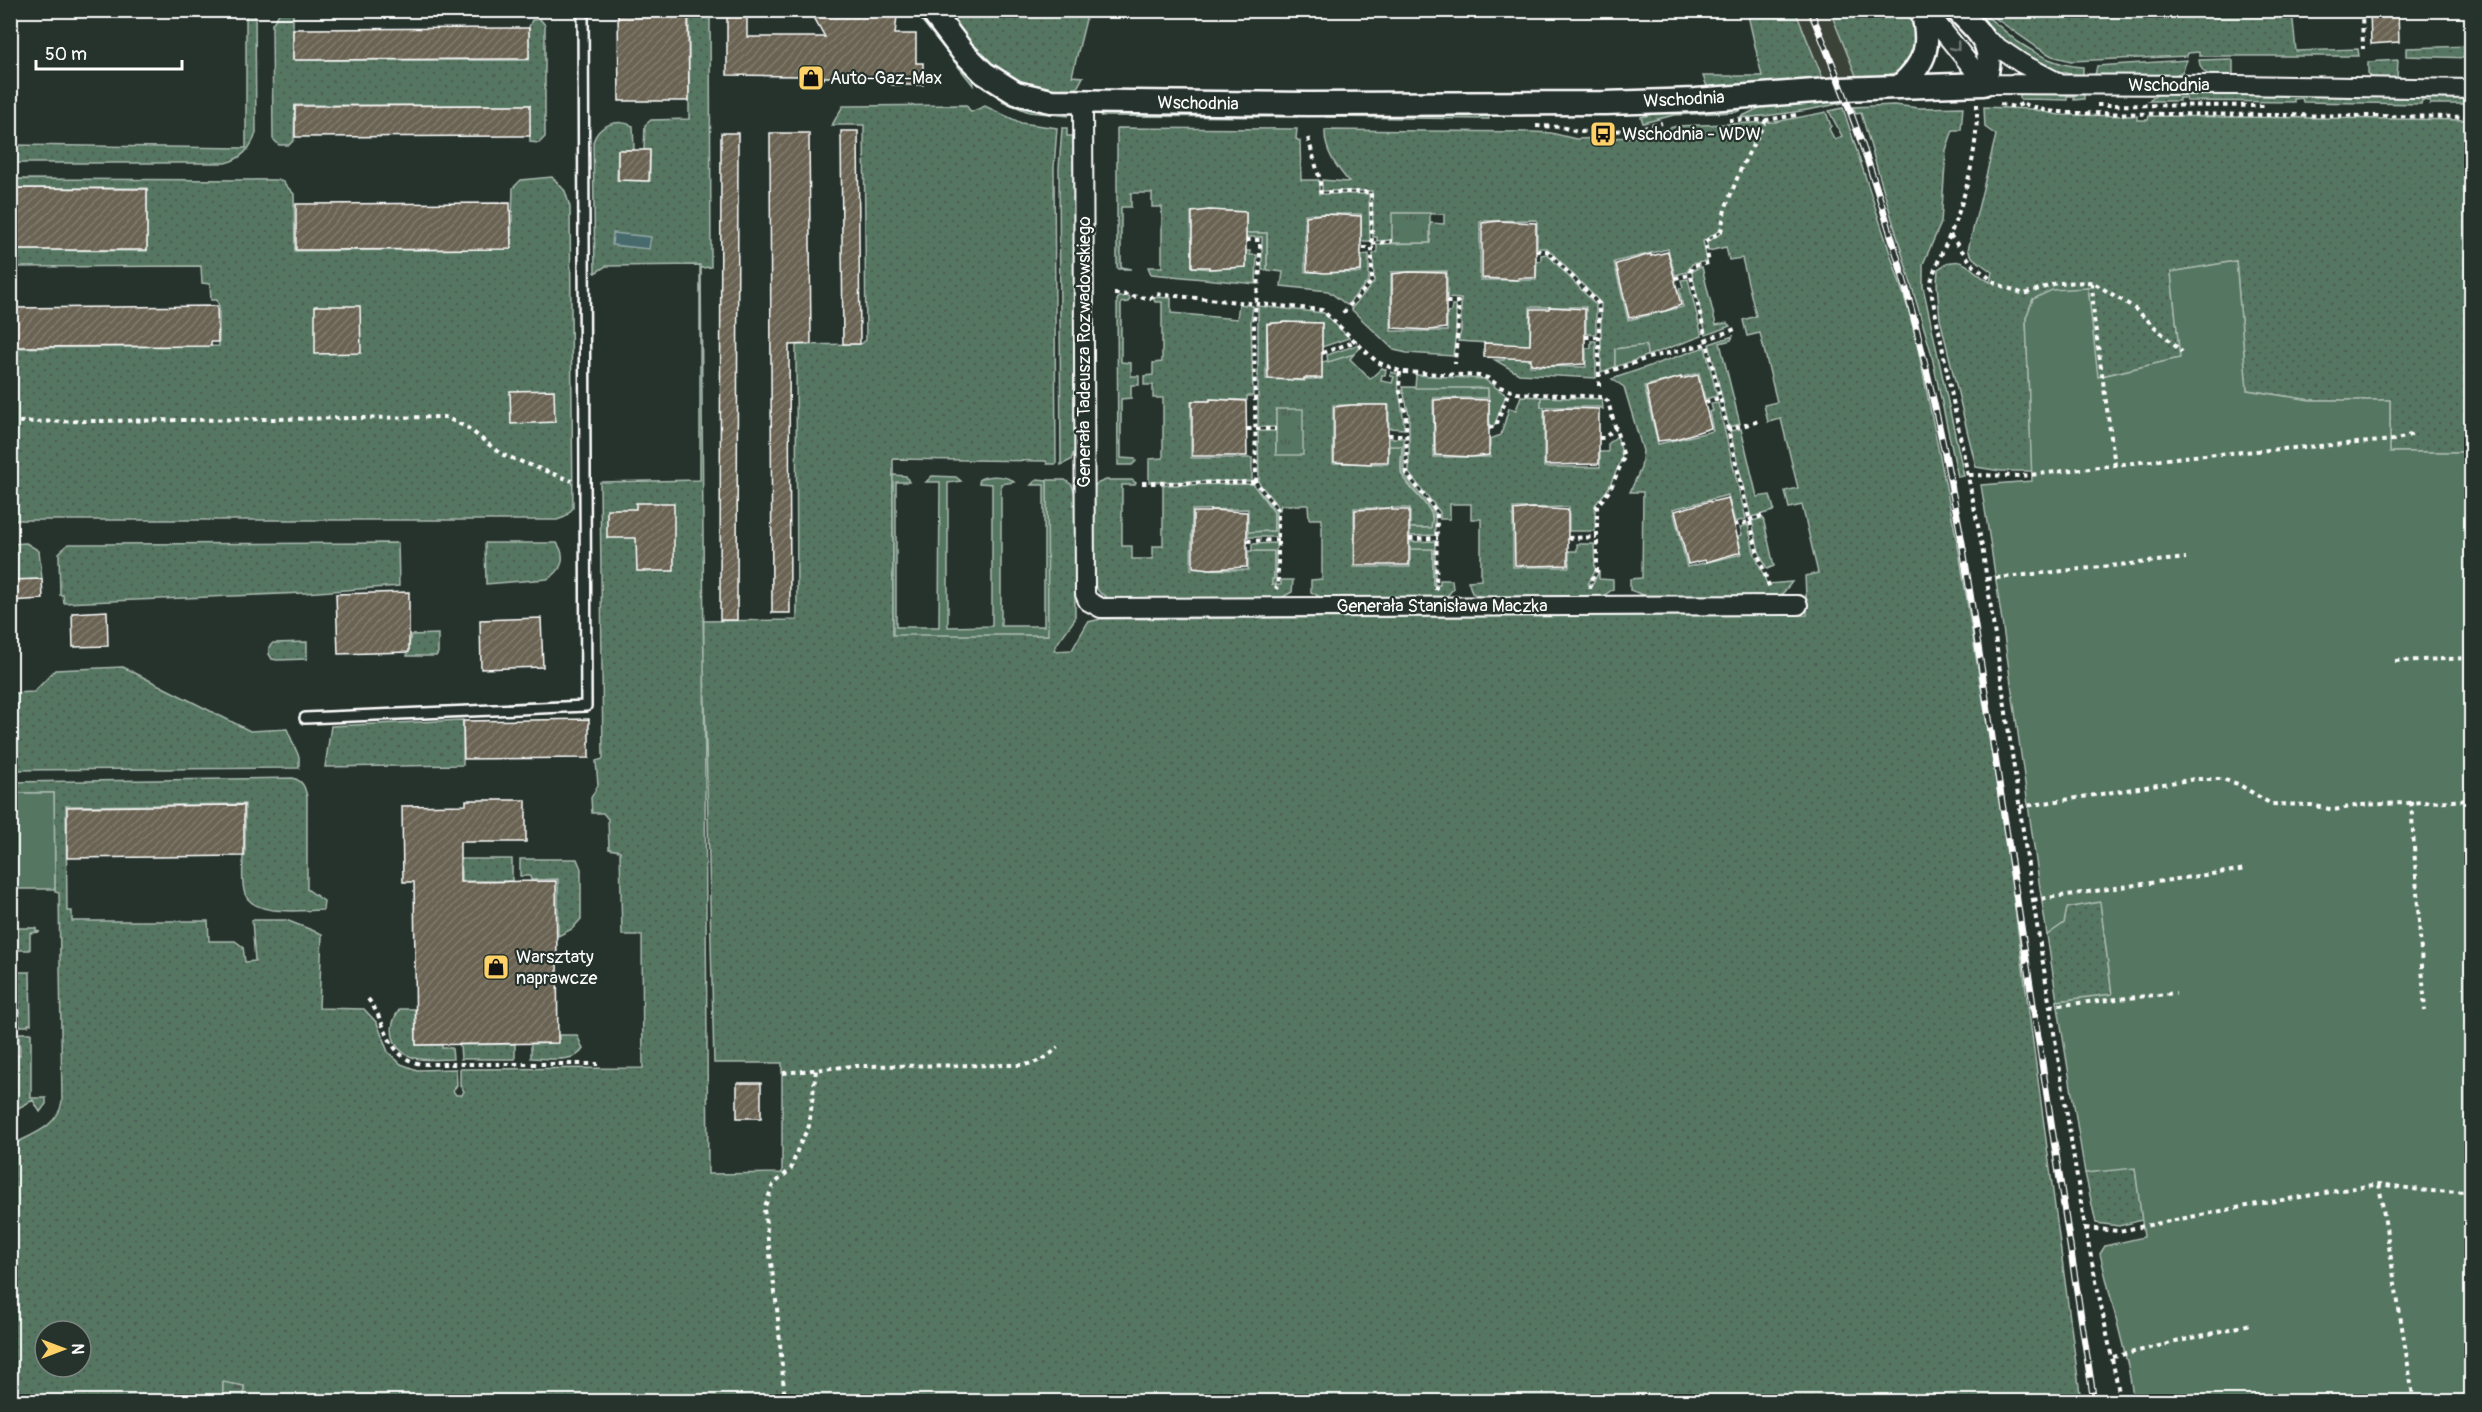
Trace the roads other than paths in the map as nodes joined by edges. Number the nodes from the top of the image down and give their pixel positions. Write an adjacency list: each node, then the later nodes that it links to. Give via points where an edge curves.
1 (583, 10): 13 (lane, via 586,706)
2 (931, 10): 10 (street, Wschodnia, via 973,63 1004,87 1032,98)
3 (1924, 10): 7 (street, via 1925,54); 9 (street, one-way to 9, via 1971,66)
4 (1958, 10): 5 (street)
5 (1984, 38): 6 (street); 9 (street, via 1989,56)
6 (2061, 84): 8 (street, Wschodnia); 9 (street, Wschodnia)
7 (1900, 86): 9 (street, Wschodnia); 10 (street, Wschodnia, via 1606,103)
8 (2472, 89)
9 (1984, 95)
10 (1083, 102): 11 (street, Generała Tadeusza Rozwadowskiego, via 1084,594)
11 (1088, 601): 12 (street, Generała Stanisława Maczka, via 1101,608)
12 (1798, 606)
13 (305, 718)

